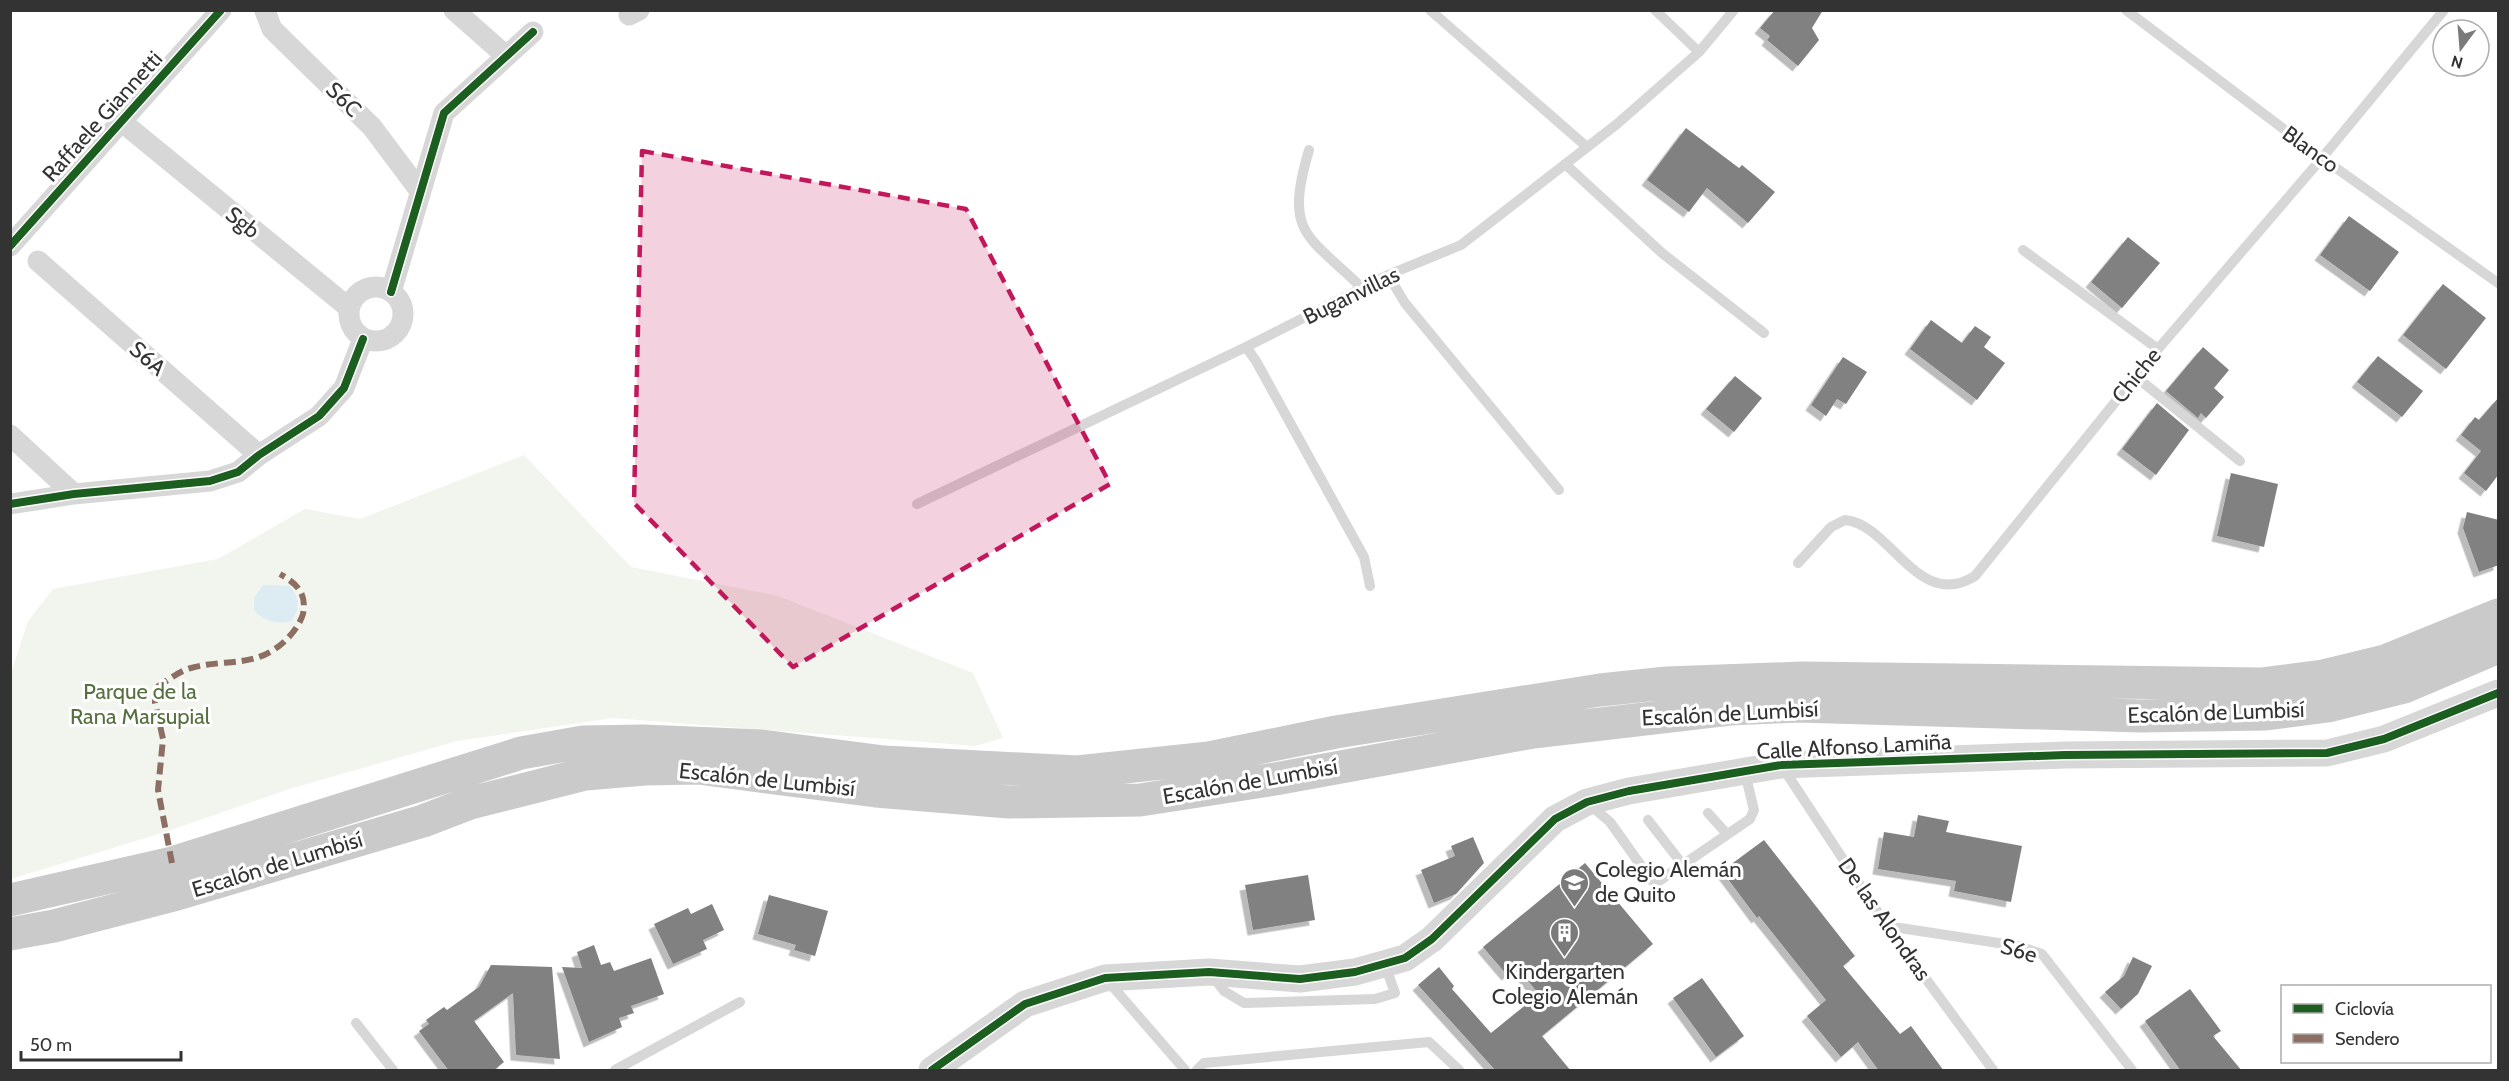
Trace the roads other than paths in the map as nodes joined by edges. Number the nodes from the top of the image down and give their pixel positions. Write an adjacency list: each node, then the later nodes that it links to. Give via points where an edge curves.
1 (221, 10): 12 (street, Raffaele Giannetti)
2 (454, 10): 11 (street)
3 (1430, 10): 13 (lane)
4 (1656, 10): 10 (lane)
5 (1734, 10): 10 (lane, Buganvillas)
6 (2126, 10): 15 (lane, Blanco)
7 (2444, 10): 15 (lane, Chiche)
8 (265, 11): 17 (street, S6C, via 272,29 372,127)
9 (533, 32): 11 (street)
10 (1699, 52): 13 (lane, Buganvillas)
11 (506, 56): 17 (street, via 444,113)
12 (129, 129): 18 (street, Raffaele Giannetti); 25 (street, Sgb)
13 (1587, 147): 16 (lane, Buganvillas)
14 (1310, 150): 23 (lane, via 1300,181 1305,234)
15 (2322, 158): 22 (lane, Blanco); 29 (lane, Chiche)
16 (1565, 164): 21 (lane, Buganvillas, via 1461,245); 26 (lane, via 1662,253)
17 (420, 191): 24 (street)
18 (10, 246)
19 (2023, 250): 29 (lane)
20 (38, 261): 32 (street, S6A)
21 (1388, 275): 23 (lane, Buganvillas); 34 (lane, via 1405,303)
22 (2499, 283)
23 (1362, 288): 28 (lane, Buganvillas)
24 (391, 292): 25 (street, via 366,289 352,300); 27 (street, via 402,306 402,325 381,342)
25 (349, 308): 27 (street, via 351,326)
26 (1764, 333)
27 (363, 339): 32 (street, via 344,388 319,416)
28 (1246, 347): 37 (lane, Buganvillas); 39 (lane, via 1364,557)
29 (2158, 349): 30 (lane, Chiche)
30 (2135, 376): 33 (lane); 38 (lane, Chiche, via 1975,576 1961,585 1943,585 1927,579 1851,520 1839,521 1831,527)
31 (10, 435): 35 (street)
32 (259, 455): 35 (street, via 238,472 210,482)
33 (2240, 461)
34 (1559, 490)
35 (74, 494): 36 (street)
36 (10, 504)
37 (916, 504)
38 (1798, 563)
39 (1370, 586)
40 (2499, 615): 50 (main road, Escalón de Lumbisí, via 2385,661 2323,676 2261,684 1802,678 1667,683 1336,732 1209,758 1077,772 884,762 762,746 584,742 521,753 172,862)
41 (2499, 647): 52 (main road, Escalón de Lumbisí, via 2404,687 2328,706 2266,714 2141,716 1798,706 1730,710 1533,732 1140,800 1009,802 876,791 698,768 585,774 470,803 423,822 177,894)
42 (2499, 693): 43 (street, Calle Alfonso Lamiña, via 2384,739 2327,753 2065,755)
43 (1781, 765): 44 (street, Calle Alfonso Lamiña); 51 (lane, De las Alondras)
44 (1744, 770): 45 (street, Calle Alfonso Lamiña); 48 (lane, via 1754,810 1750,819)
45 (1587, 802): 49 (lane, via 1610,822 1652,881 1659,881); 53 (street, Calle Alfonso Lamiña, via 1556,819 1432,939 1405,958 1300,979 1209,972)
46 (1708, 813): 48 (lane)
47 (1648, 820): 49 (lane)
48 (1727, 834): 49 (lane)
49 (1683, 865)
50 (10, 900)
51 (1887, 926): 62 (lane, De las Alondras); 63 (lane, S6e, via 2018,946 2042,954)
52 (10, 934)
53 (1105, 978): 58 (street, Calle Alfonso Lamiña, via 1025,1004); 59 (lane)
54 (740, 1002): 57 (lane)
55 (356, 1023): 56 (lane)
56 (393, 1071)
57 (615, 1071)
58 (932, 1071)
59 (1185, 1071)
60 (1197, 1071): 61 (lane, via 1204,1063 1429,1042)
61 (1459, 1071)
62 (1993, 1071)
63 (2132, 1071)

